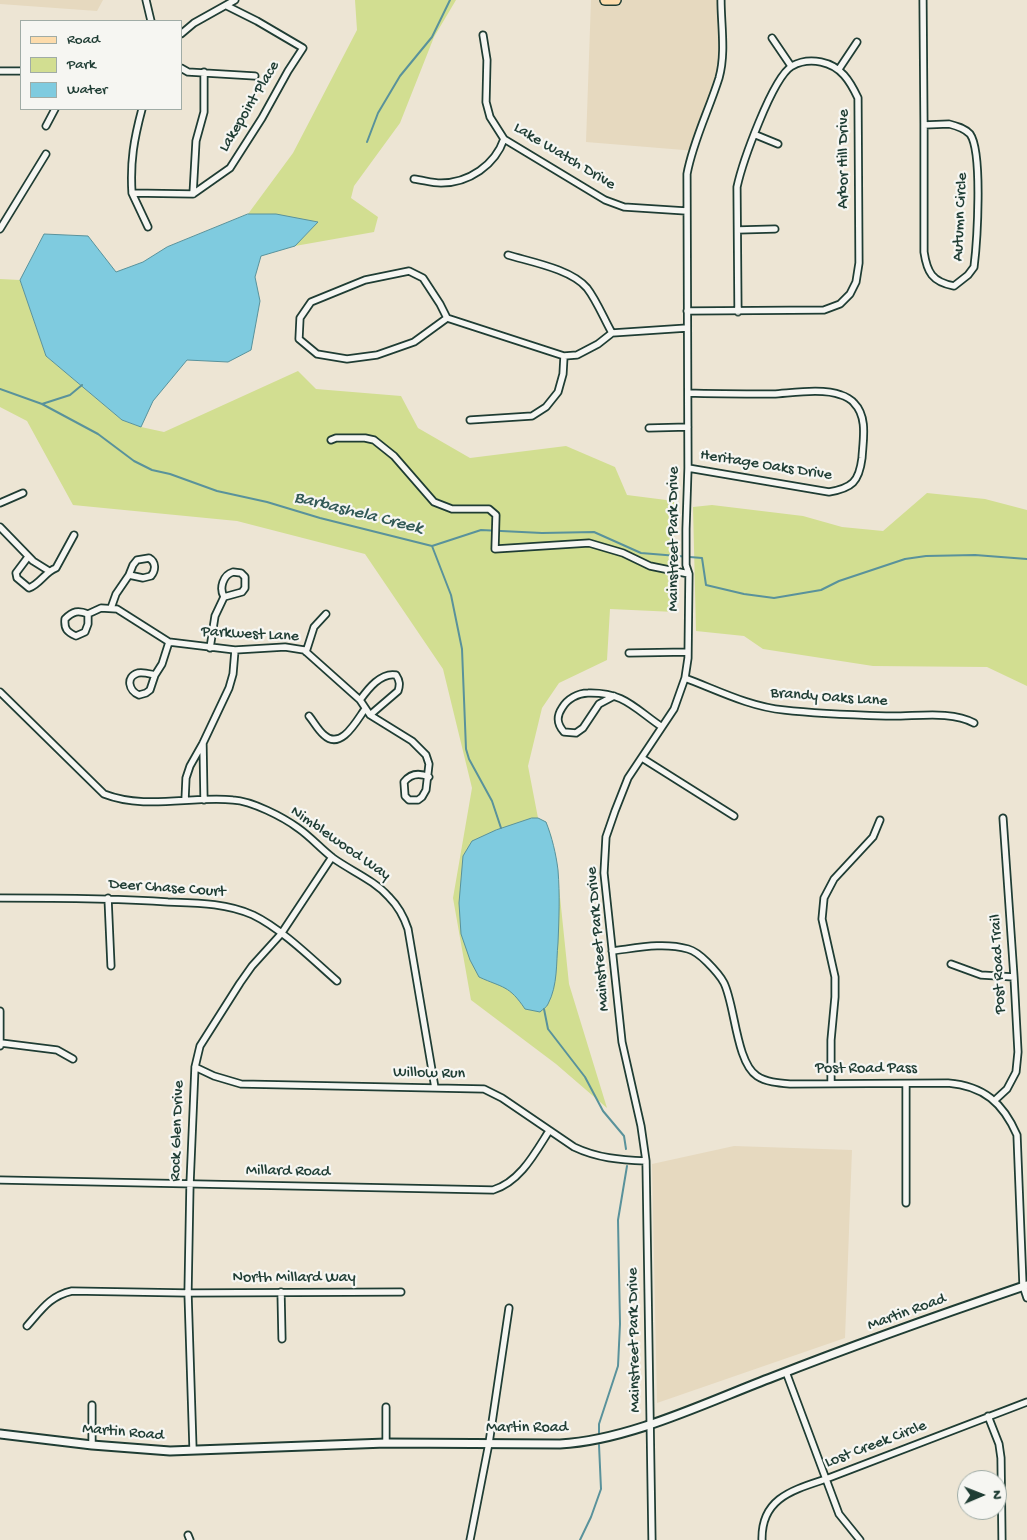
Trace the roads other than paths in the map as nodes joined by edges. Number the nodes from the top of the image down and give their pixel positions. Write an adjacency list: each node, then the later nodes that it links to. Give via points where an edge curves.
1 (146, 0): 8 (street)
2 (235, 0): 7 (street)
3 (605, 0): 4 (main road)
4 (616, 0)
5 (721, 0): 31 (street, Mainstreet Park Drive, via 722,59 719,77 690,157)
6 (923, 0): 22 (street, Autumn Circle)
7 (227, 6): 9 (street); 30 (street, Lakepoint Place, via 303,48 230,168)
8 (151, 20)
9 (182, 33)
10 (483, 35): 25 (street, Lake Watch Drive, via 487,60 486,102 490,117)
11 (772, 38): 13 (street)
12 (857, 42): 15 (street)
13 (791, 66): 15 (street, via 813,61); 24 (street, via 780,78 766,104)
14 (182, 69): 18 (street)
15 (839, 69): 38 (street, Arbor Hill Drive, via 858,98 859,263 856,282 840,304 824,310)
16 (0, 71): 17 (street)
17 (20, 71)
18 (204, 72): 19 (street); 30 (street, via 204,112 196,141)
19 (255, 76)
20 (54, 110): 23 (street)
21 (142, 110): 29 (street, via 130,166)
22 (924, 125): 22 (street, Autumn Circle, via 926,268 932,276 954,286 974,266 978,197 976,151 970,134 960,126)
23 (46, 126)
24 (756, 135): 26 (street); 35 (street, via 737,187)
25 (504, 139): 28 (street, via 499,152 479,172 461,180 442,183); 31 (street, Lake Watch Drive, via 605,200 624,207)
26 (778, 144)
27 (46, 154): 34 (street)
28 (414, 179)
29 (132, 193): 30 (street); 32 (street)
30 (193, 194)
31 (686, 211): 37 (street, Mainstreet Park Drive)
32 (148, 227)
33 (775, 228): 35 (street)
34 (0, 229)
35 (738, 230): 38 (street)
36 (508, 255): 41 (street, via 575,278 587,288)
37 (687, 311): 38 (street, Arbor Hill Drive); 40 (street, Mainstreet Park Drive)
38 (738, 312)
39 (447, 318): 39 (street, via 423,278 409,271 365,280 311,302 300,318 298,339 317,354 347,358 377,355 414,342); 42 (street)
40 (688, 328): 41 (street); 43 (street, Mainstreet Park Drive)
41 (612, 333): 42 (street, via 577,355)
42 (564, 356): 44 (street, via 558,392 546,407 532,416)
43 (688, 393): 45 (street, Mainstreet Park Drive); 48 (street, Heritage Oaks Drive, via 824,392 841,395 854,402 863,416 861,468 856,480 845,489 829,492)
44 (470, 420)
45 (688, 427): 46 (street); 48 (street, Mainstreet Park Drive)
46 (649, 428)
47 (331, 440): 55 (street, via 374,440 394,456 434,502 452,509 489,509 496,515 495,549 589,543 623,553 650,566)
48 (688, 468): 55 (street, Mainstreet Park Drive, via 686,565)
49 (23, 493): 50 (street)
50 (0, 503)
51 (0, 527): 53 (street)
52 (74, 535): 54 (street, via 56,568)
53 (28, 557): 54 (street); 54 (street, via 16,573 17,578 29,588)
54 (49, 571)
55 (689, 574): 65 (street, Mainstreet Park Drive)
56 (129, 575): 56 (street, via 152,576 154,563 144,557 137,560); 58 (street)
57 (224, 597): 57 (street, via 245,588 245,577 241,573 233,572 226,576 222,588); 62 (street, via 215,616)
58 (111, 608): 59 (street, via 101,608); 61 (street, Parkwest Lane)
59 (88, 614): 59 (street, via 85,632 76,636 64,627 65,619 72,612)
60 (326, 614): 64 (street, via 314,627)
61 (169, 642): 62 (street, Parkwest Lane); 67 (street)
62 (210, 648): 63 (street, Parkwest Lane)
63 (235, 650): 64 (street, Parkwest Lane, via 295,648); 77 (street, via 229,688)
64 (306, 652): 71 (street, Parkwest Lane)
65 (688, 652): 66 (street); 68 (street, Mainstreet Park Drive)
66 (629, 653)
67 (155, 675): 67 (street, via 146,693 139,695 131,690 130,679 135,674)
68 (685, 678): 75 (street, Brandy Oaks Lane, via 764,708 886,716 944,716); 76 (street, Mainstreet Park Drive, via 674,709)
69 (0, 692): 80 (street, Nimblewood Way, via 104,794 137,802)
70 (614, 696): 70 (street, via 581,693 570,699 559,713 559,726 564,732 576,733 599,704); 76 (street, via 632,704)
71 (360, 700): 72 (street, Parkwest Lane); 73 (street, via 384,675 396,675 400,686 398,691)
72 (365, 709): 73 (street, Parkwest Lane); 74 (street, via 339,739 331,740 324,736)
73 (370, 715): 79 (street, Parkwest Lane, via 423,751 429,764)
74 (309, 716)
75 (974, 722)
76 (662, 727): 78 (street, Mainstreet Park Drive)
77 (203, 743): 80 (street, via 186,778); 81 (street)
78 (642, 758): 82 (street); 89 (street, Mainstreet Park Drive, via 628,778 606,837 604,873)
79 (429, 777): 79 (street, via 422,797 409,800 405,796 404,782 408,777 417,774)
80 (185, 800): 81 (street, Nimblewood Way)
81 (204, 800): 85 (street, Nimblewood Way, via 234,800 275,815 298,828)
82 (734, 816)
83 (1003, 818): 92 (street, Post Road Trail)
84 (880, 820): 98 (street, via 873,837 834,879 824,898 822,919 835,977)
85 (332, 857): 88 (street, Rock Glen Drive); 100 (street, Nimblewood Way, via 380,888 395,903 405,920)
86 (0, 898): 87 (street, Deer Chase Court)
87 (108, 898): 88 (street, Deer Chase Court, via 218,905 254,915); 91 (street)
88 (282, 934): 93 (street, Deer Chase Court); 97 (street, Rock Glen Drive, via 240,983 200,1046)
89 (612, 950): 98 (street, Post Road Pass, via 672,946 691,950 702,957 724,983 740,1045 755,1075 769,1082); 103 (street, Mainstreet Park Drive, via 622,1042)
90 (951, 964): 92 (street, via 981,974)
91 (111, 966)
92 (1014, 977): 101 (street, Post Road Trail, via 1016,1072 1007,1089)
93 (337, 981)
94 (0, 1011): 95 (street)
95 (0, 1045): 96 (street, via 57,1050)
96 (73, 1059)
97 (195, 1067): 100 (street, Willow Run, via 241,1084); 105 (street, Rock Glen Drive)
98 (830, 1083): 99 (street, Post Road Pass)
99 (906, 1084): 101 (street, Post Road Pass, via 960,1084 979,1089); 106 (street)
100 (435, 1088): 102 (street, Willow Run, via 484,1089)
101 (994, 1100): 107 (street, Post Road Pass, via 1010,1119 1017,1135)
102 (550, 1131): 103 (street, Willow Run, via 586,1153 612,1159); 105 (street, Millard Road, via 518,1175 503,1187 493,1190)
103 (646, 1161): 120 (street, Mainstreet Park Drive)
104 (0, 1180): 105 (street, Millard Road)
105 (190, 1184): 110 (street, Rock Glen Drive)
106 (906, 1203)
107 (1025, 1285): 111 (street, Post Road Pass); 115 (street, Martin Road)
108 (281, 1292): 109 (street, North Millard Way); 110 (street, North Millard Way); 114 (street)
109 (401, 1292)
110 (188, 1294): 113 (street, North Millard Way, via 72,1291 58,1294); 125 (street, Rock Glen Drive)
111 (1027, 1298)
112 (509, 1308): 123 (street)
113 (27, 1326)
114 (282, 1339)
115 (786, 1372): 120 (street, Martin Road); 126 (street)
116 (1027, 1402): 119 (street, Lost Creek Circle)
117 (92, 1405): 124 (street)
118 (386, 1407): 122 (street)
119 (988, 1416): 126 (street, Lost Creek Circle); 131 (street, via 1001,1458)
120 (651, 1424): 123 (street, Martin Road, via 585,1442); 128 (street, Mainstreet Park Drive)
121 (0, 1434): 124 (street, Martin Road)
122 (386, 1443): 123 (street, Martin Road); 125 (street, Martin Road)
123 (489, 1443): 127 (street)
124 (92, 1445): 125 (street, Martin Road, via 170,1451)
125 (193, 1449)
126 (826, 1479): 129 (street, Lost Creek Circle, via 793,1490 777,1501 766,1512); 130 (street, via 839,1514)
127 (470, 1540)
128 (652, 1540)
129 (762, 1540)
130 (860, 1540)
131 (1002, 1540)

